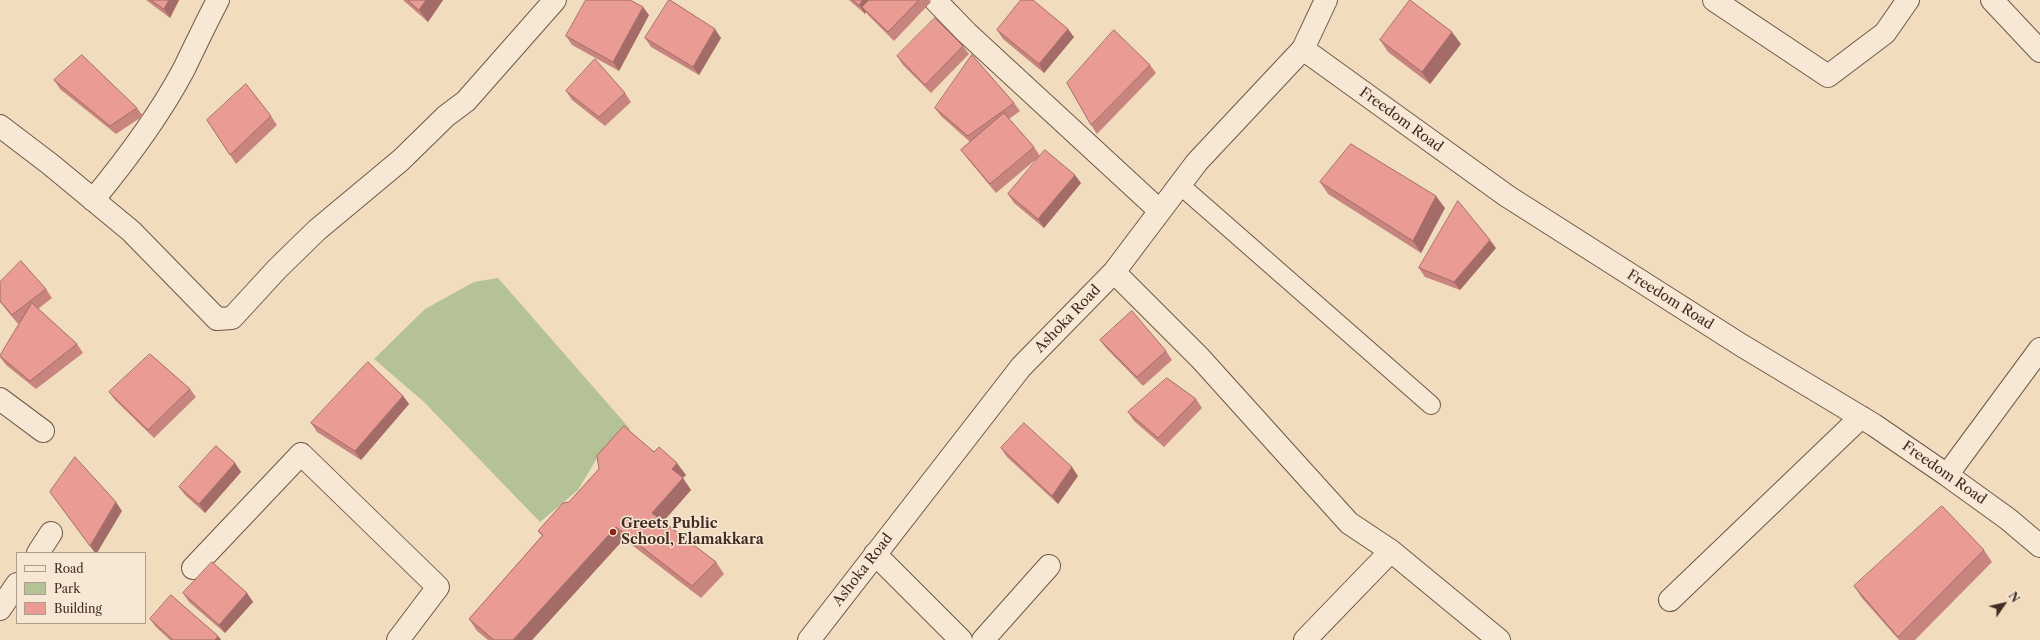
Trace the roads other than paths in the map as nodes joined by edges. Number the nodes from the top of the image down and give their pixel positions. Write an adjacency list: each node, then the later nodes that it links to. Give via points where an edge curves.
1 (218, 0): 12 (street, via 183,70 163,102 125,162)
2 (554, 0): 12 (street, via 466,101 317,230 232,318 216,320 131,232)
3 (935, 0): 13 (street, via 967,33)
4 (1326, 0): 8 (street, Ashoka Road)
5 (1714, 0): 6 (street, via 1828,76 1885,33)
6 (1908, 0)
7 (1992, 0): 9 (street)
8 (1303, 49): 11 (street, Ashoka Road, via 1197,162); 18 (street, Freedom Road, via 1507,196 1741,345)
9 (2040, 51)
10 (0, 126): 12 (street)
11 (1180, 185): 13 (street, Ashoka Road); 17 (lane)
12 (93, 200)
13 (1160, 211): 14 (street, Ashoka Road)
14 (1114, 272): 23 (street, via 1200,358 1349,523); 25 (street, Ashoka Road, via 1021,367)
15 (2040, 349): 20 (street)
16 (0, 399): 19 (street)
17 (1431, 406)
18 (1861, 417): 20 (street, Freedom Road); 29 (street)
19 (43, 431)
20 (1947, 475): 22 (street, Freedom Road, via 2008,519)
21 (52, 533): 24 (street)
22 (2040, 546)
23 (1391, 551): 35 (street); 36 (street)
24 (39, 552)
25 (875, 554): 32 (street, Ashoka Road); 33 (street)
26 (1049, 566): 34 (street)
27 (193, 568): 31 (street, via 301,454 438,587)
28 (16, 585): 30 (street)
29 (1670, 600)
30 (0, 609)
31 (398, 640)
32 (809, 640)
33 (961, 640)
34 (983, 640)
35 (1304, 640)
36 (1499, 640)

